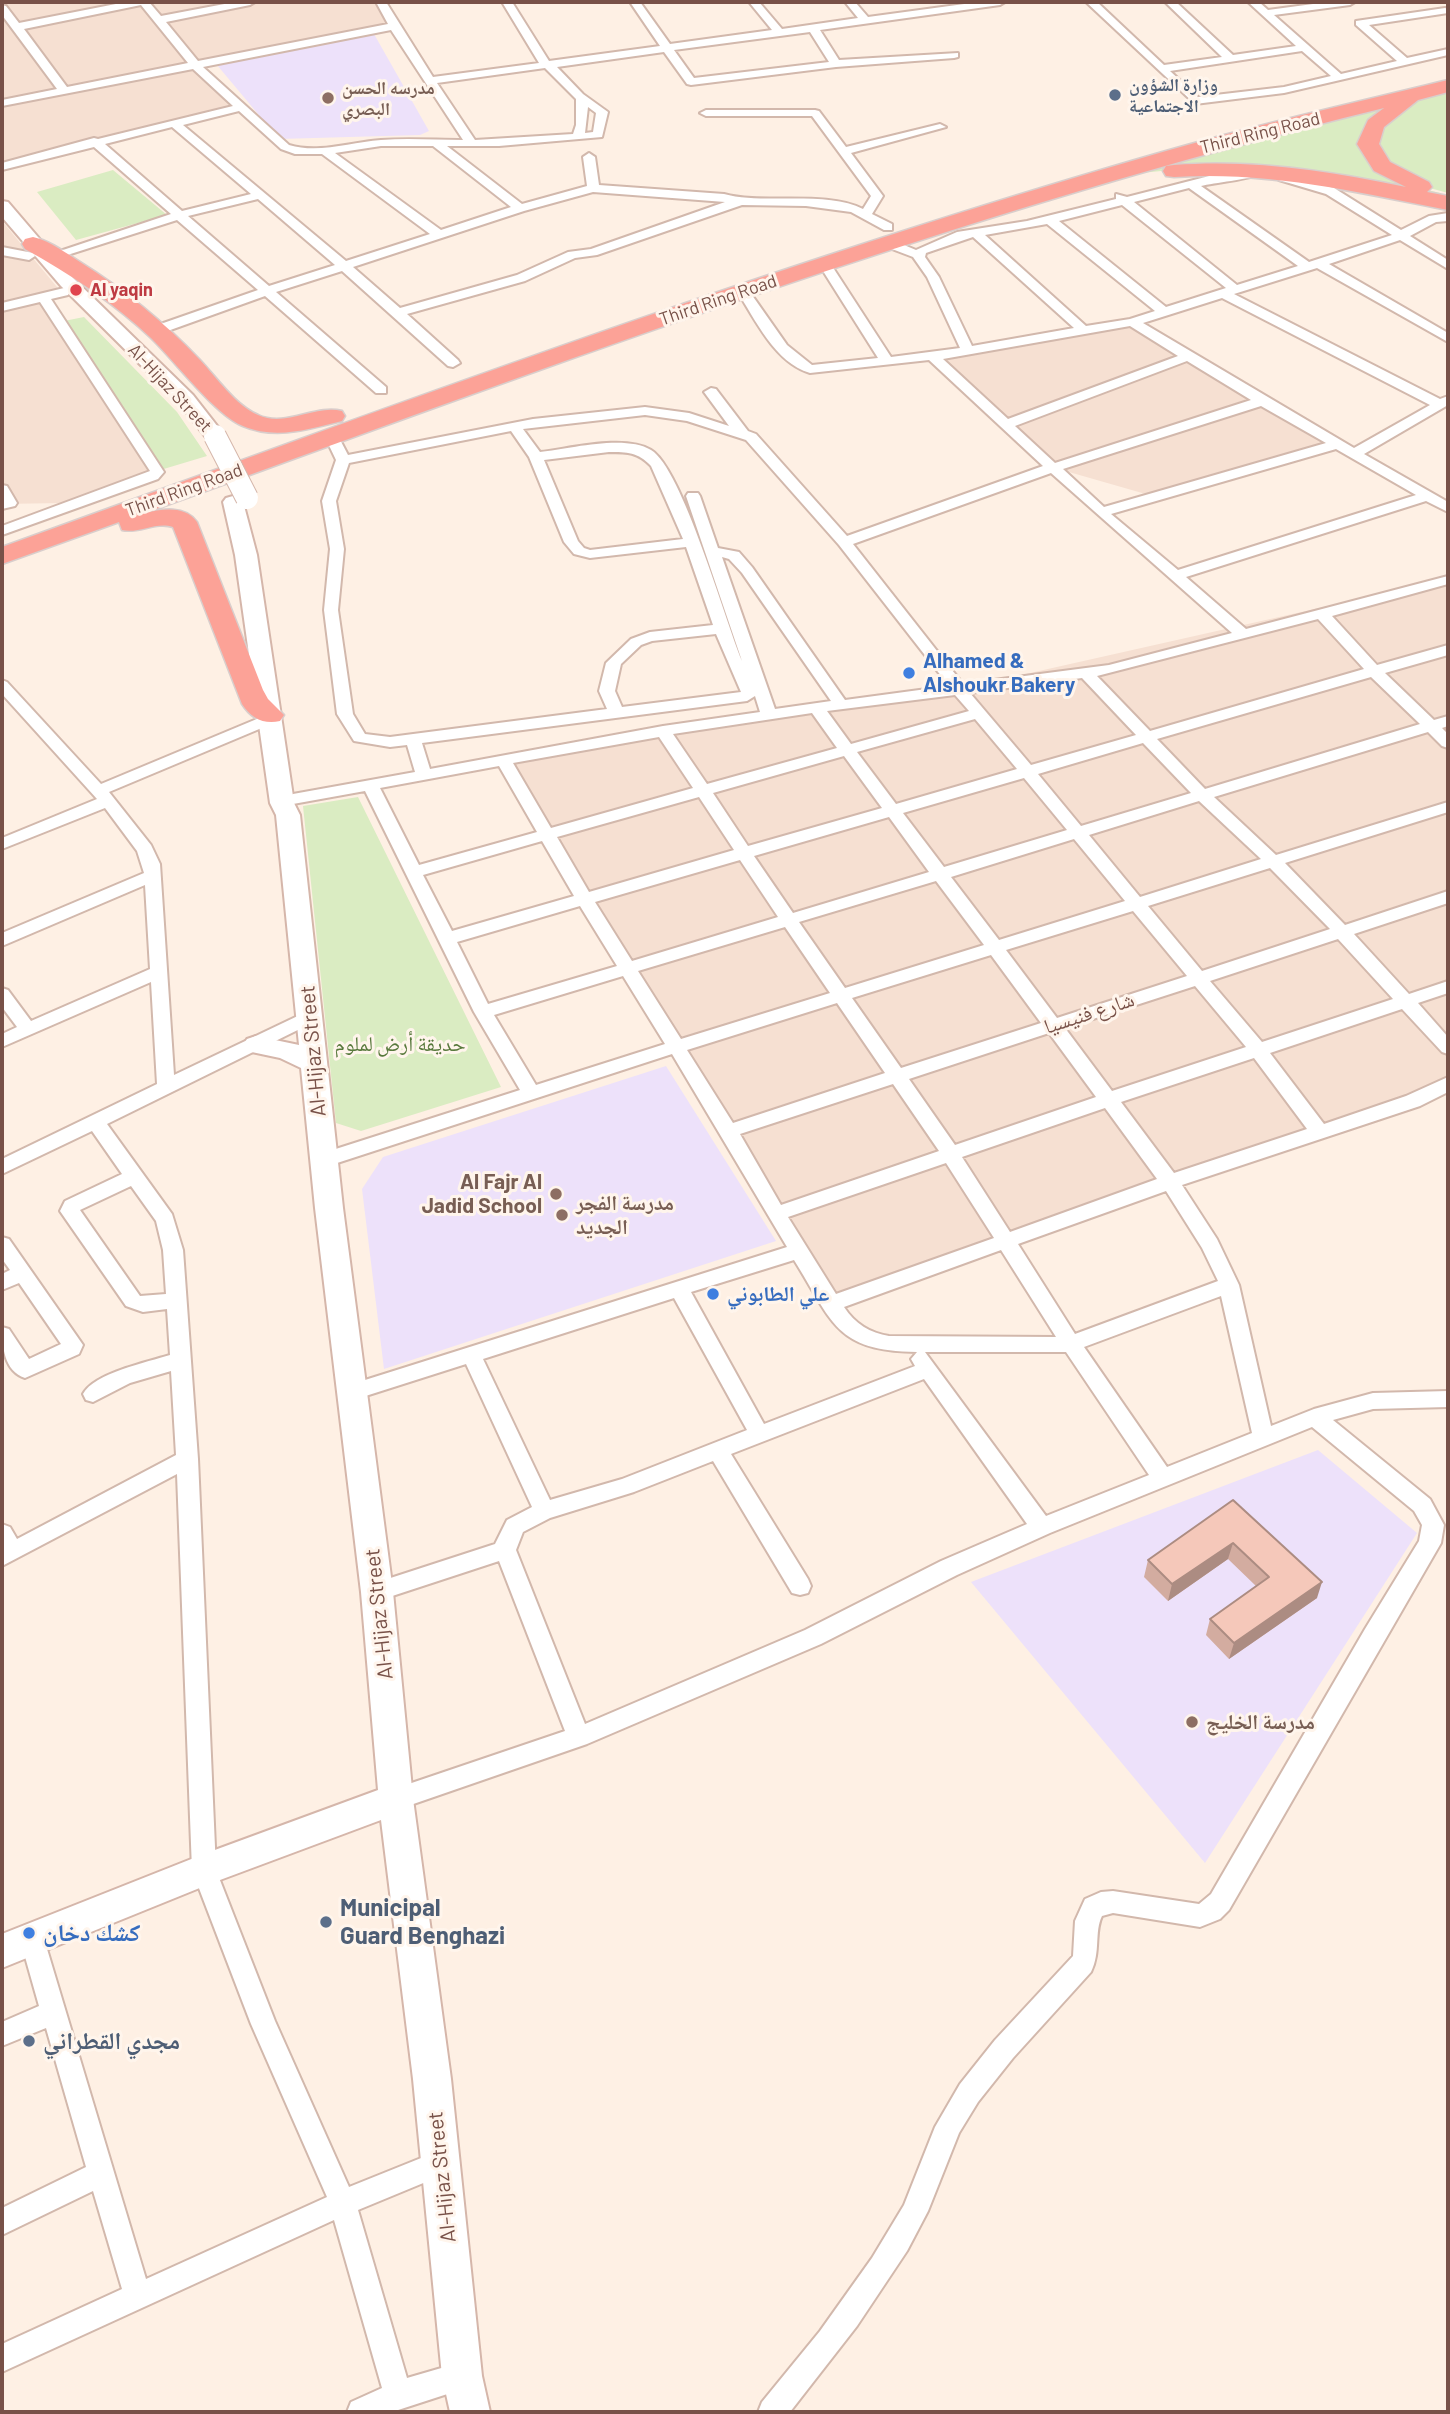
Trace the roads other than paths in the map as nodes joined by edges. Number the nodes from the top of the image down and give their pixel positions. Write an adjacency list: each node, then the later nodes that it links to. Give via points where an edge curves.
1 (142, 2): 20 (street); 24 (street)
2 (250, 2): 20 (street)
3 (381, 2): 23 (street)
4 (507, 2): 35 (street)
5 (516, 2): 35 (street)
6 (635, 2): 27 (street)
7 (754, 2): 26 (street)
8 (849, 2): 21 (street)
9 (1000, 2): 16 (street)
10 (1091, 2): 36 (street)
11 (1170, 2): 31 (street)
12 (1254, 2): 19 (street)
13 (1350, 2): 15 (street)
14 (1433, 2): 18 (street)
15 (1333, 4): 19 (street); 22 (street)
16 (936, 6): 21 (street)
17 (2, 8): 24 (street)
18 (1447, 12): 22 (street)
19 (1267, 13): 28 (street)
20 (159, 20): 33 (street)
21 (865, 20): 25 (street)
22 (1360, 23): 32 (street)
23 (394, 26): 33 (street); 39 (street)
24 (18, 27): 41 (street)
25 (813, 27): 26 (street); 34 (street)
26 (779, 32): 27 (street)
27 (666, 47): 34 (street, via 691,82); 35 (street)
28 (1303, 48): 31 (street); 38 (street)
29 (1448, 52): 32 (street)
30 (954, 55): 34 (street)
31 (1232, 60): 36 (street)
32 (1405, 62): 38 (street)
33 (194, 64): 41 (street); 45 (street)
34 (836, 64)
35 (551, 66): 39 (street); 43 (street)
36 (1162, 69): 38 (street, via 1197,101)
37 (1448, 75): 74 (highway, Third Ring Road, via 1172,143)
38 (1339, 78)
39 (430, 81): 52 (street)
40 (1448, 86): 42 (highway, Third Ring Road)
41 (64, 90): 44 (street)
42 (1417, 94): 57 (highway, Third Ring Road); 61 (highway, via 1375,124 1369,148 1382,166 1405,180)
43 (582, 99): 49 (street); 49 (street, via 602,112 598,135)
44 (2, 103)
45 (241, 107): 47 (street); 53 (street, via 289,149)
46 (706, 113): 54 (street, via 811,111)
47 (174, 123): 50 (street); 60 (street)
48 (940, 127): 54 (street)
49 (577, 138): 52 (street)
50 (94, 141): 56 (street); 68 (street)
51 (434, 142): 52 (street); 53 (street, via 381,142); 66 (street)
52 (471, 143)
53 (326, 151): 76 (street)
54 (844, 151): 67 (street, via 877,196)
55 (589, 157): 59 (street)
56 (2, 166)
57 (1118, 172): 64 (highway, via 1255,169 1310,175); 72 (highway, Third Ring Road)
58 (1191, 184): 62 (street); 75 (street, via 1233,175 1284,178 1330,191); 81 (street)
59 (593, 188): 63 (street); 66 (street)
60 (261, 195): 68 (street); 83 (street)
61 (1448, 195)
62 (1122, 199): 70 (street); 87 (street)
63 (727, 203): 67 (street, via 806,202); 91 (street, via 593,252 572,255 521,278)
64 (1448, 203)
65 (2, 206): 78 (main road, Al-Hijaz Street)
66 (520, 208): 76 (street)
67 (866, 213): 74 (street)
68 (179, 215): 78 (street); 84 (street)
69 (1448, 217): 75 (street, via 1433,219)
70 (1049, 219): 73 (street); 90 (street)
71 (2, 221): 78 (main road, Al-Hijaz Street)
72 (953, 230): 73 (street); 74 (highway, Third Ring Road); 79 (street)
73 (976, 233): 94 (street)
74 (888, 235): 79 (street); 80 (highway, Third Ring Road); 102 (highway, Third Ring Road)
75 (1402, 235): 81 (street); 82 (street)
76 (441, 236): 83 (street)
77 (2, 251): 78 (street)
78 (39, 252): 86 (main road, Al-Hijaz Street); 93 (highway); 109 (main road, Al-Hijaz Street, via 186,399)
79 (918, 255): 96 (street, via 933,276)
80 (824, 263): 85 (highway, Third Ring Road); 99 (street)
81 (1311, 264): 87 (street); 95 (street)
82 (1448, 265)
83 (344, 267): 84 (street); 91 (street)
84 (267, 291): 93 (street); 102 (street)
85 (743, 291): 99 (street, via 791,359 803,368); 108 (highway, Third Ring Road)
86 (64, 292): 88 (street); 109 (main road, Al-Hijaz Street)
87 (1230, 292): 90 (street); 104 (street)
88 (43, 297): 89 (street); 122 (street, via 157,472)
89 (2, 307)
90 (1164, 312): 92 (street)
91 (398, 313): 100 (street)
92 (1132, 322): 94 (street); 98 (street)
93 (157, 330): 102 (highway, via 251,423 268,428 290,426)
94 (1084, 331): 96 (street)
95 (1448, 338)
96 (967, 349): 97 (street)
97 (934, 356): 99 (street); 105 (street)
98 (1187, 357): 103 (street); 105 (street)
99 (887, 361)
100 (453, 363)
101 (711, 392): 107 (street)
102 (378, 398): 123 (highway, Third Ring Road)
103 (1262, 401): 110 (street); 114 (street)
104 (1444, 402): 111 (street)
105 (1007, 425): 114 (street)
106 (514, 427): 107 (street, via 645,411 689,417); 112 (street); 113 (street)
107 (741, 433): 125 (street, via 755,440)
108 (332, 437): 113 (street); 127 (highway, Third Ring Road)
109 (207, 438): 118 (main road, Al-Hijaz Street)
110 (1338, 444): 111 (street); 121 (street)
111 (1355, 453): 117 (street)
112 (536, 457): 124 (street, via 627,447 646,452 658,461); 124 (street, via 571,542 579,551 590,554)
113 (343, 460): 149 (street, via 330,501 337,549 331,610 345,714 360,738 379,743)
114 (1055, 468): 121 (street); 125 (street)
115 (2, 489): 119 (street, via 9,503)
116 (693, 496): 126 (street)
117 (1429, 496): 120 (street); 129 (street)
118 (240, 500): 144 (main road, Al-Hijaz Street); 159 (main road, Al-Hijaz Street, via 263,552)
119 (2, 505)
120 (1448, 508)
121 (1101, 512): 129 (street)
122 (2, 531)
123 (2, 541)
124 (691, 542): 132 (street)
125 (844, 542): 138 (street)
126 (711, 551): 139 (street, via 734,555 747,570); 143 (street)
127 (2, 556)
128 (2, 567): 144 (highway, via 155,517 184,522 249,690)
129 (1175, 576): 133 (street)
130 (1448, 580): 131 (street)
131 (1321, 613): 133 (street); 135 (street)
132 (722, 629): 141 (street, via 641,638 614,663 607,691); 141 (street, via 747,696)
133 (1243, 634): 136 (street, via 1128,667)
134 (1448, 650): 135 (street)
135 (1375, 672): 146 (street); 148 (street)
136 (1086, 674): 138 (street); 148 (street)
137 (2, 685): 158 (street)
138 (959, 689): 139 (street); 142 (street)
139 (841, 705): 140 (street)
140 (816, 708): 143 (street); 151 (street)
141 (617, 713): 149 (street)
142 (979, 713): 151 (street); 153 (street)
143 (769, 715): 147 (street)
144 (270, 717): 158 (street); 159 (main road, Al-Hijaz Street, via 282,803)
145 (1448, 721): 146 (street)
146 (1431, 726): 150 (street); 157 (street)
147 (663, 731): 152 (street); 156 (street)
148 (1149, 737): 153 (street); 157 (street)
149 (412, 739): 154 (street)
150 (1448, 743)
151 (846, 751): 156 (street); 161 (street)
152 (504, 761): 154 (street); 163 (street)
153 (1030, 773): 161 (street); 162 (street)
154 (424, 776): 155 (street)
155 (371, 786): 159 (street); 167 (street)
156 (700, 790): 163 (street); 165 (street)
157 (1202, 795): 162 (street); 166 (street)
158 (103, 796): 164 (street); 168 (street, via 145,849)
159 (291, 807): 186 (main road, Al-Hijaz Street)
160 (1448, 807): 166 (street)
161 (891, 810): 165 (street); 169 (street)
162 (1078, 833): 169 (street); 172 (street)
163 (546, 834): 167 (street); 171 (street)
164 (2, 844)
165 (743, 854): 171 (street); 173 (street)
166 (1275, 863): 172 (street); 174 (street)
167 (414, 872): 175 (street)
168 (154, 875): 176 (street); 179 (street)
169 (940, 875): 173 (street); 177 (street)
170 (1448, 897): 174 (street, شارع فنيسيا)
171 (585, 901): 175 (street); 178 (street)
172 (1137, 904): 177 (street); 180 (street)
173 (788, 919): 178 (street); 183 (street)
174 (1342, 932): 180 (street, شارع فنيسيا); 184 (street)
175 (446, 939): 185 (street)
176 (2, 940)
177 (992, 948): 183 (street); 187 (street)
178 (628, 968): 185 (street); 191 (street)
179 (158, 972): 188 (street); 197 (street)
180 (1197, 977): 187 (street, شارع فنيسيا); 193 (street)
181 (1448, 987): 184 (street)
182 (2, 994): 188 (street)
183 (842, 994): 191 (street); 195 (street)
184 (1405, 1003): 192 (street); 193 (street)
185 (483, 1012): 198 (street)
186 (310, 1017): 190 (street); 194 (main road, Al-Hijaz Street)
187 (1052, 1025): 195 (street, شارع فنيسيا); 199 (street)
188 (28, 1030): 189 (street)
189 (2, 1041)
190 (256, 1045): 194 (main road, via 286,1050); 197 (street)
191 (675, 1046): 198 (street); 201 (street)
192 (1448, 1048)
193 (1258, 1050): 199 (street); 202 (street)
194 (316, 1064): 204 (main road, Al-Hijaz Street)
195 (897, 1076): 201 (street, شارع فنيسيا); 203 (street)
196 (1448, 1084): 202 (street, via 1413,1101)
197 (166, 1087): 200 (street)
198 (532, 1094): 204 (street)
199 (1108, 1100): 203 (street); 207 (street)
200 (96, 1124): 205 (street); 206 (street)
201 (729, 1131): 208 (street)
202 (1319, 1131): 207 (street)
203 (950, 1153): 208 (street); 209 (street)
204 (324, 1160): 224 (main road, Al-Hijaz Street)
205 (2, 1167)
206 (134, 1176): 216 (street, via 171,1234); 216 (street, via 70,1211 132,1301 148,1305)
207 (1170, 1182): 209 (street); 214 (street, via 1205,1234)
208 (776, 1214): 211 (street)
209 (1006, 1240): 217 (street); 220 (street)
210 (2, 1244): 212 (street)
211 (798, 1251): 215 (street); 217 (street)
212 (22, 1273): 213 (street); 218 (street, via 73,1345 25,1370)
213 (2, 1283)
214 (1229, 1285): 220 (street); 229 (street)
215 (680, 1290): 221 (street); 228 (street)
216 (177, 1299): 222 (street)
217 (831, 1304): 219 (street, via 857,1335 871,1341)
218 (2, 1335)
219 (911, 1344): 220 (street); 223 (street)
220 (1071, 1344): 232 (street)
221 (472, 1356): 224 (street); 233 (street)
222 (181, 1360): 225 (street, via 124,1377); 231 (street)
223 (928, 1369): 228 (street); 234 (street)
224 (353, 1392): 238 (main road, Al-Hijaz Street)
225 (93, 1394)
226 (1448, 1399): 227 (street, via 1374,1401)
227 (1314, 1417): 229 (street); 255 (street, via 1422,1505 1433,1525 1430,1543 1220,1902 1200,1916 1113,1902 1091,1909 1085,1959 974,2087 954,2116 917,2207 856,2309)
228 (760, 1435): 230 (street)
229 (1262, 1437): 232 (street)
230 (718, 1452): 233 (street); 237 (street)
231 (187, 1460): 235 (street); 241 (street)
232 (1163, 1477): 234 (street)
233 (544, 1511): 236 (street, via 515,1526)
234 (1042, 1527): 239 (street, via 813,1637)
235 (6, 1547)
236 (505, 1550): 238 (street); 239 (street)
237 (800, 1586)
238 (377, 1592): 240 (main road, Al-Hijaz Street)
239 (579, 1737): 240 (street)
240 (396, 1798): 241 (main road); 245 (main road, Al-Hijaz Street)
241 (204, 1870): 242 (main road); 247 (street, via 264,2024)
242 (17, 1945): 243 (street)
243 (53, 2012): 244 (street); 246 (street)
244 (2, 2034)
245 (441, 2163): 247 (street); 251 (main road, Al-Hijaz Street)
246 (100, 2174): 248 (street); 249 (street)
247 (342, 2201): 249 (street); 252 (street)
248 (2, 2222)
249 (138, 2298): 250 (street)
250 (2, 2358)
251 (462, 2376): 252 (street); 254 (main road, Al-Hijaz Street)
252 (398, 2395): 253 (street)
253 (361, 2412)
254 (470, 2412)
255 (772, 2412)

